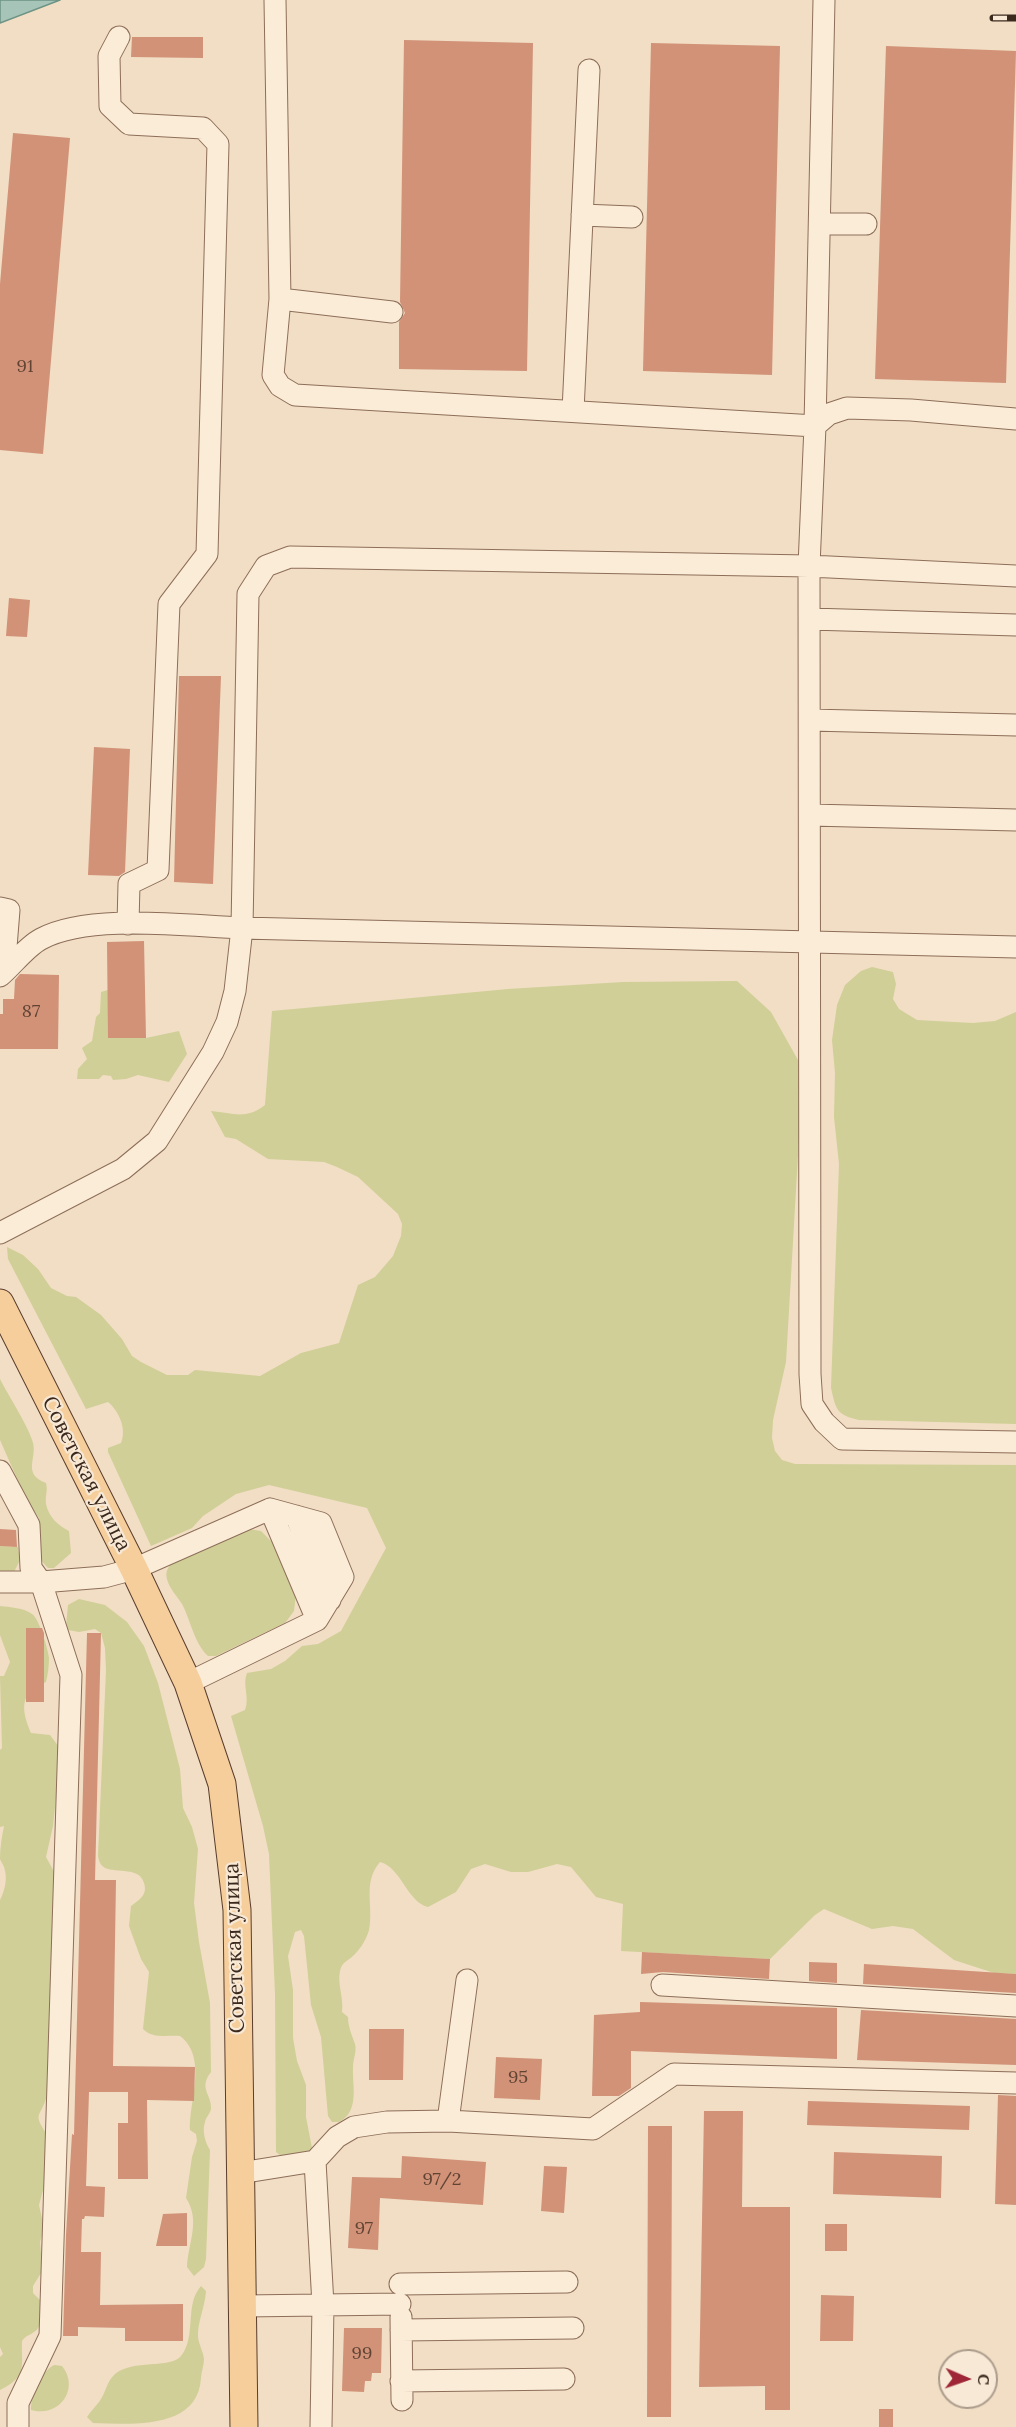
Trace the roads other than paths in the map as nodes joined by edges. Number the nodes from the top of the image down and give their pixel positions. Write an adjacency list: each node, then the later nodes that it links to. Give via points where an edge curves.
1 (275, 0): 9 (street)
2 (824, 0): 7 (street)
3 (119, 37): 23 (street, via 110,56 110,106 129,124 203,128 218,144 207,554 169,604 158,870 129,884)
4 (589, 70): 5 (street)
5 (582, 215): 6 (street); 11 (street)
6 (632, 217)
7 (820, 224): 8 (street); 13 (street)
8 (866, 224)
9 (280, 299): 10 (street); 11 (street, via 273,375 280,386 295,395)
10 (392, 312)
11 (573, 411): 13 (street)
12 (1016, 419): 13 (street, via 847,408 830,414)
13 (815, 426): 14 (street)
14 (809, 566): 15 (street); 16 (street); 24 (street, via 290,557 266,566 248,594)
15 (1016, 576)
16 (810, 619): 17 (street); 18 (street)
17 (1016, 625)
18 (810, 720): 19 (street); 20 (street)
19 (1016, 725)
20 (810, 815): 21 (street); 25 (street)
21 (1016, 820)
22 (0, 908): 27 (street, via 9,910)
23 (128, 924): 24 (street); 27 (street, via 69,927 39,939)
24 (242, 928): 25 (street); 28 (street, via 235,991 227,1022 213,1052 157,1141 123,1169)
25 (811, 942): 26 (street); 30 (street, via 812,1404 842,1439)
26 (1016, 947)
27 (2, 974)
28 (0, 1233)
29 (0, 1303): 35 (main road, Советская улица)
30 (1016, 1442)
31 (0, 1471): 33 (street)
32 (270, 1509): 35 (street); 38 (street); 38 (street, via 321,1523 343,1577)
33 (21, 1510): 34 (street); 37 (street, via 30,1526 31,1568)
34 (0, 1511)
35 (134, 1569): 37 (street, via 104,1577); 39 (main road, Советская улица)
36 (0, 1582): 37 (street)
37 (41, 1582): 54 (street, via 70,1675 70,1687 50,2336 18,2403)
38 (317, 1620): 39 (street)
39 (188, 1683): 46 (main road, Советская улица, via 222,1784 237,1910)
40 (466, 1980): 44 (street)
41 (662, 1985): 42 (street)
42 (1016, 2006)
43 (1016, 2083): 44 (street, via 674,2074 593,2129)
44 (448, 2121): 45 (street, via 354,2127 337,2137)
45 (315, 2161): 46 (street); 49 (street)
46 (240, 2173): 50 (main road, Советская улица)
47 (567, 2282): 48 (street)
48 (400, 2286): 49 (street); 52 (street)
49 (323, 2305): 50 (street); 56 (street)
50 (243, 2306): 55 (main road, Советская улица)
51 (573, 2328): 52 (street)
52 (401, 2330): 53 (street, via 401,2391)
53 (564, 2379)
54 (18, 2427)
55 (244, 2427)
56 (321, 2427)

